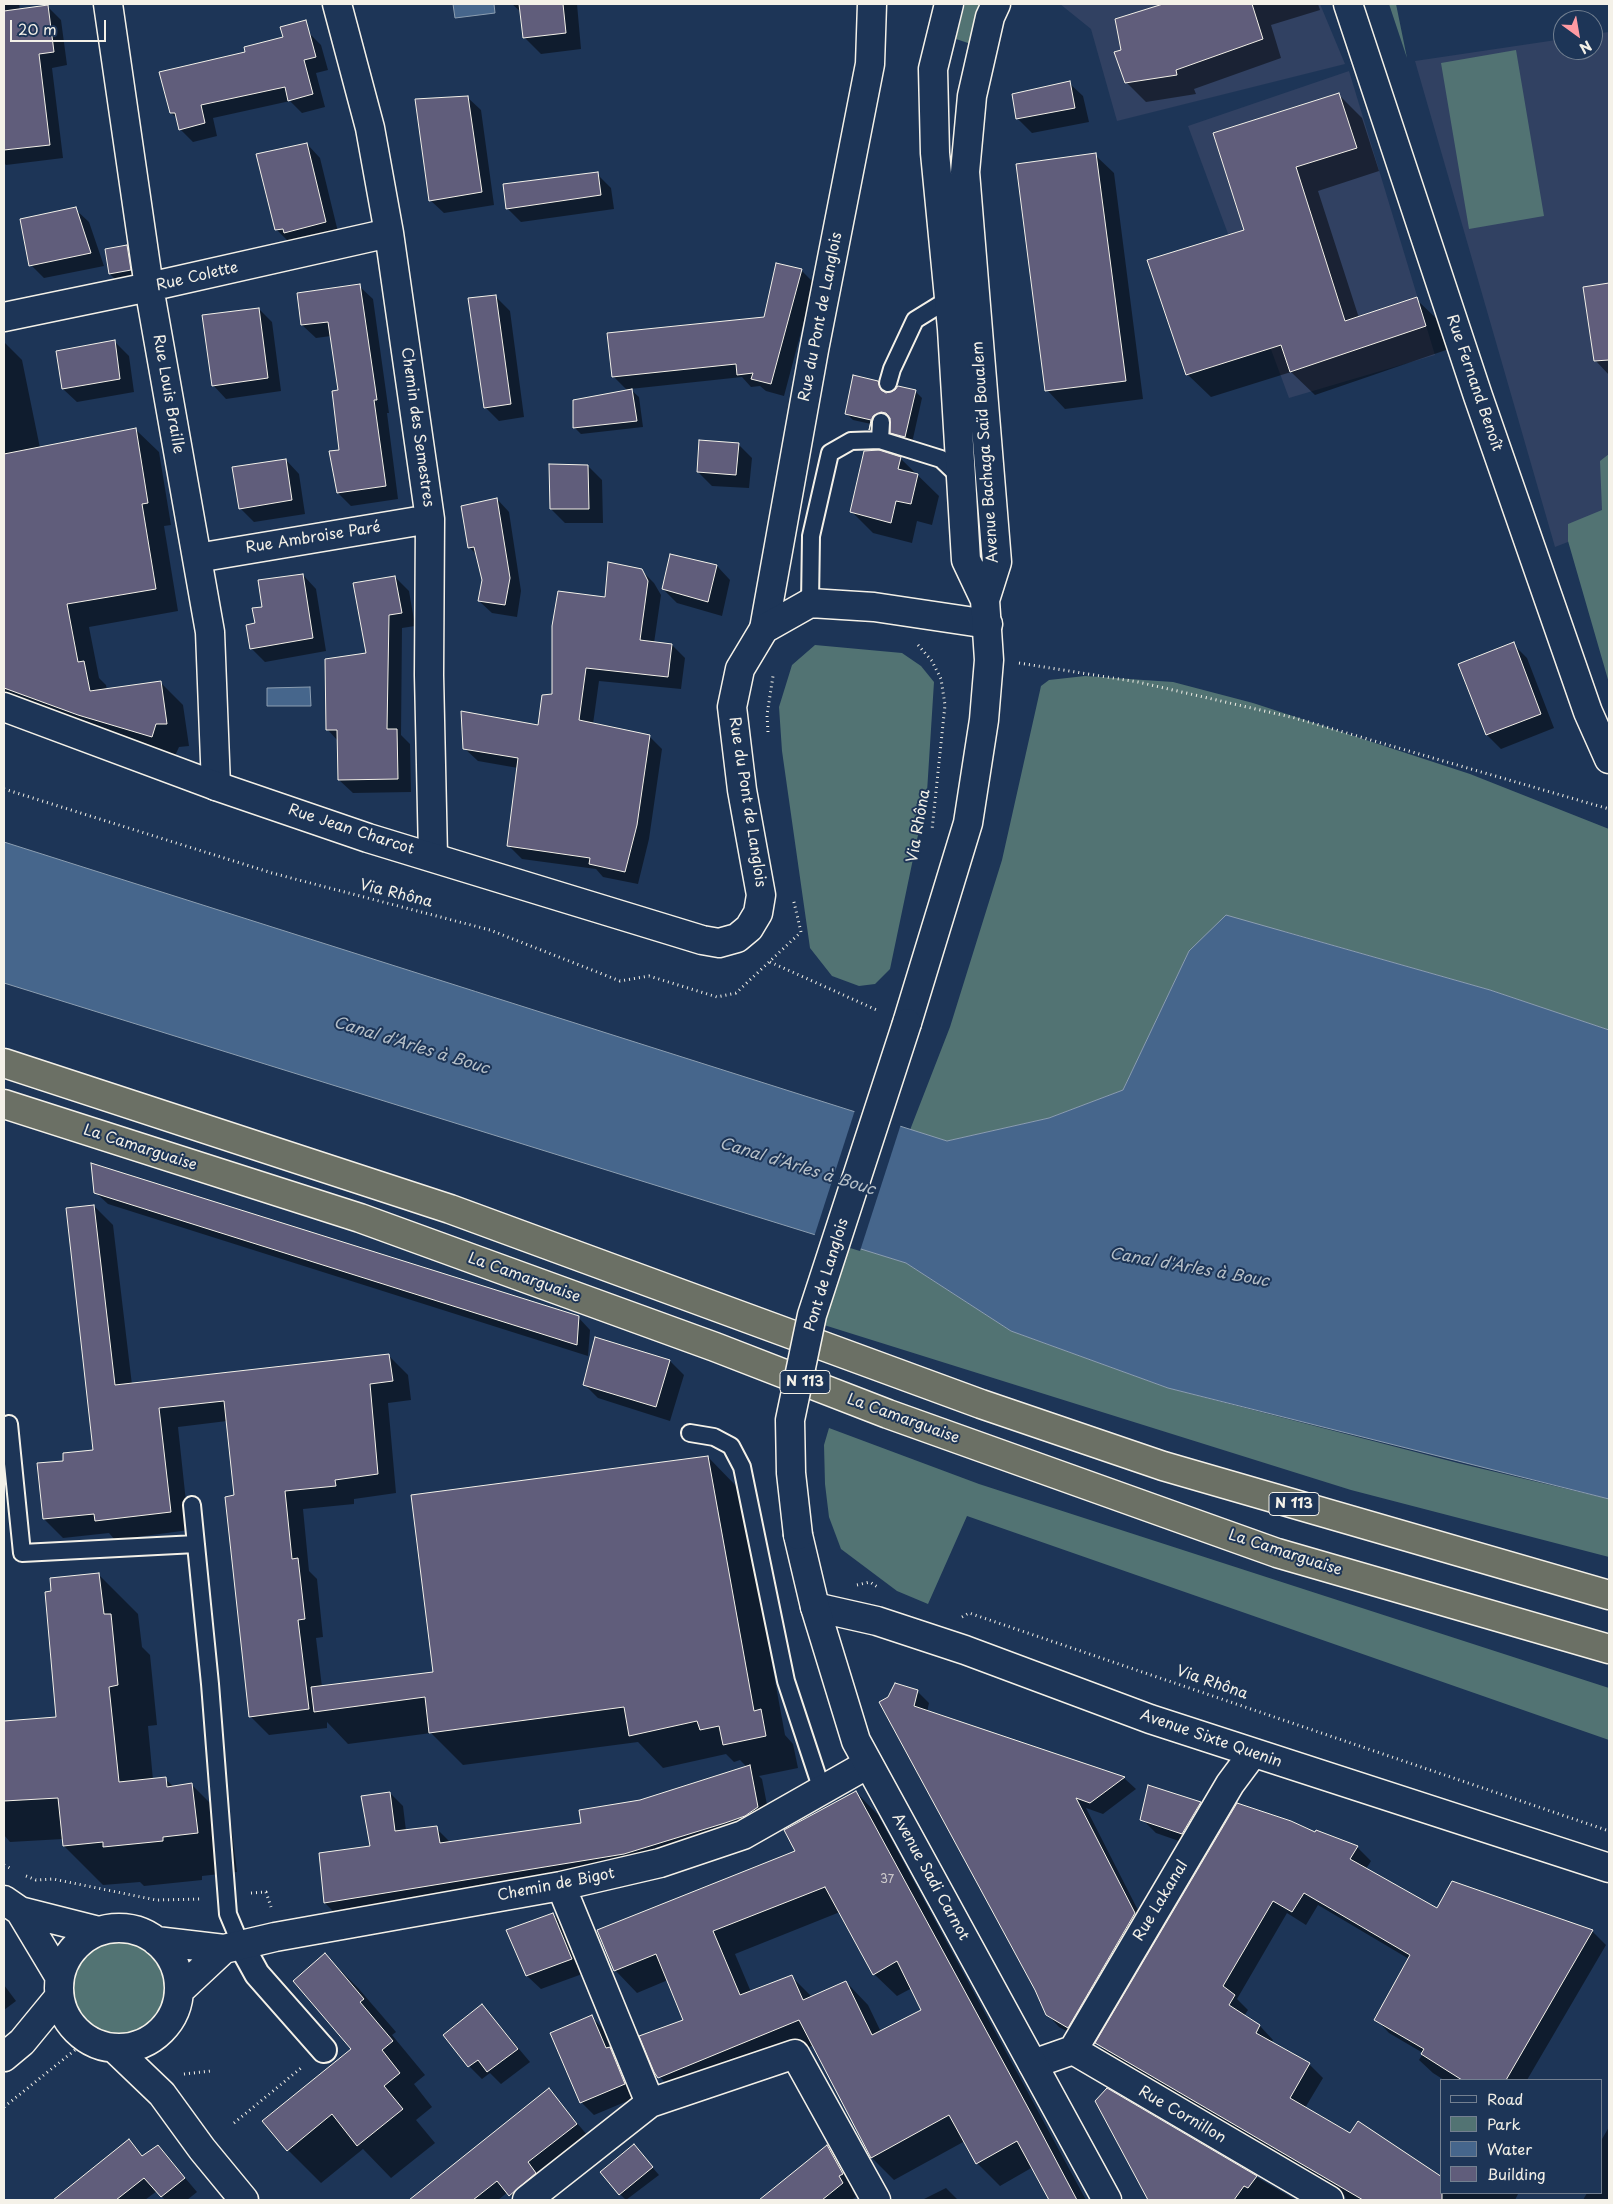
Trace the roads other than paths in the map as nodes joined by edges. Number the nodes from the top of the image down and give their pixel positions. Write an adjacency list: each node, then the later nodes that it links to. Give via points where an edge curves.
1 (108, 4): 8 (street, Rue Louis Braille)
2 (337, 4): 7 (street, Chemin des Semestres, via 370,128)
3 (872, 4): 19 (street, Rue du Pont de Langlois, via 870,64)
4 (949, 4): 9 (street, Avenue Bachaga Saïd Boualem, via 933,69 935,153)
5 (996, 4): 18 (street, Avenue Bachaga Saïd Boualem, via 990,17 972,96 965,172 997,562)
6 (1348, 4): 21 (street, Rue Fernand Benoît, via 1478,396 1588,712)
7 (389, 233): 8 (street, Rue Colette); 15 (street, Chemin des Semestres)
8 (149, 287): 10 (street, Rue Colette); 16 (street, Rue Louis Braille)
9 (949, 299): 11 (lane, via 915,320); 14 (street, Avenue Bachaga Saïd Boualem)
10 (4, 317)
11 (888, 384)
12 (880, 422): 13 (lane)
13 (880, 440): 14 (lane, via 941,459); 17 (lane, via 851,441 830,453 811,536)
14 (960, 477): 18 (street, Avenue Bachaga Saïd Boualem, via 966,560)
15 (430, 519): 16 (street, Rue Ambroise Paré); 23 (street, Chemin des Semestres, via 429,675)
16 (197, 558): 22 (street, Rue Louis Braille, via 210,632)
17 (810, 603): 18 (street); 19 (street, Rue du Pont de Langlois)
18 (987, 612): 30 (street, Pont de Langlois, bridge, via 989,660 984,720 968,823 897,1018 812,1315 790,1420 790,1473)
19 (764, 629): 24 (street, Rue du Pont de Langlois, via 740,669 732,707 742,790 761,895 758,912 749,928 737,938 720,943)
20 (4, 707): 22 (street, Rue Jean Charcot)
21 (1609, 759)
22 (216, 786): 23 (street, Rue Jean Charcot, via 368,838)
23 (434, 856): 24 (street, Rue Jean Charcot)
24 (702, 940)
25 (4, 1062): 32 (highway, N 113, via 450,1208 972,1401 1163,1466)
26 (4, 1104): 34 (highway, La Camarguaise / N 113, via 360,1218 715,1347 888,1414 1277,1553)
27 (9, 1424): 31 (lane, via 22,1553)
28 (690, 1433): 37 (lane, via 714,1437 731,1446 742,1467 786,1681)
29 (192, 1505): 31 (lane)
30 (798, 1535): 33 (street, Avenue Sadi Carnot)
31 (196, 1544): 43 (lane)
32 (1609, 1595)
33 (815, 1607): 35 (street, Avenue Sixte Quenin, via 877,1621); 36 (street, Avenue Sadi Carnot, via 856,1741)
34 (1609, 1649)
35 (1254, 1753): 38 (street, Avenue Sixte Quenin); 51 (street, Rue Lakanal, via 1230,1784)
36 (868, 1764): 37 (street, Chemin de Bigot); 52 (street, Avenue Sadi Carnot)
37 (822, 1790): 39 (street, Chemin de Bigot, via 743,1835 660,1862)
38 (1609, 1868)
39 (561, 1886): 43 (street, Chemin de Bigot); 54 (street)
40 (12, 1905): 41 (street); 44 (street)
41 (99, 1931): 42 (street, via 140,1931); 44 (street, via 80,1941 67,1956)
42 (156, 1941): 43 (street, Chemin de Bigot); 45 (street, via 169,1955 177,1972)
43 (233, 1947): 45 (street, Chemin de Bigot); 50 (street)
44 (59, 1986): 46 (street, via 65,2016); 49 (street)
45 (179, 1991): 47 (street, via 165,2027)
46 (78, 2033): 48 (street, via 95,2043); 49 (street)
47 (150, 2039): 48 (street, via 133,2047); 53 (street)
48 (114, 2048): 53 (street)
49 (13, 2049)
50 (324, 2050)
51 (1072, 2050): 52 (street); 59 (street, Rue Cornillon)
52 (1033, 2064): 58 (street, Avenue Sadi Carnot)
53 (162, 2094): 55 (street)
54 (650, 2103): 56 (street); 57 (street, via 795,2054)
55 (244, 2200)
56 (527, 2200)
57 (876, 2200)
58 (1107, 2200)
59 (1329, 2200)

